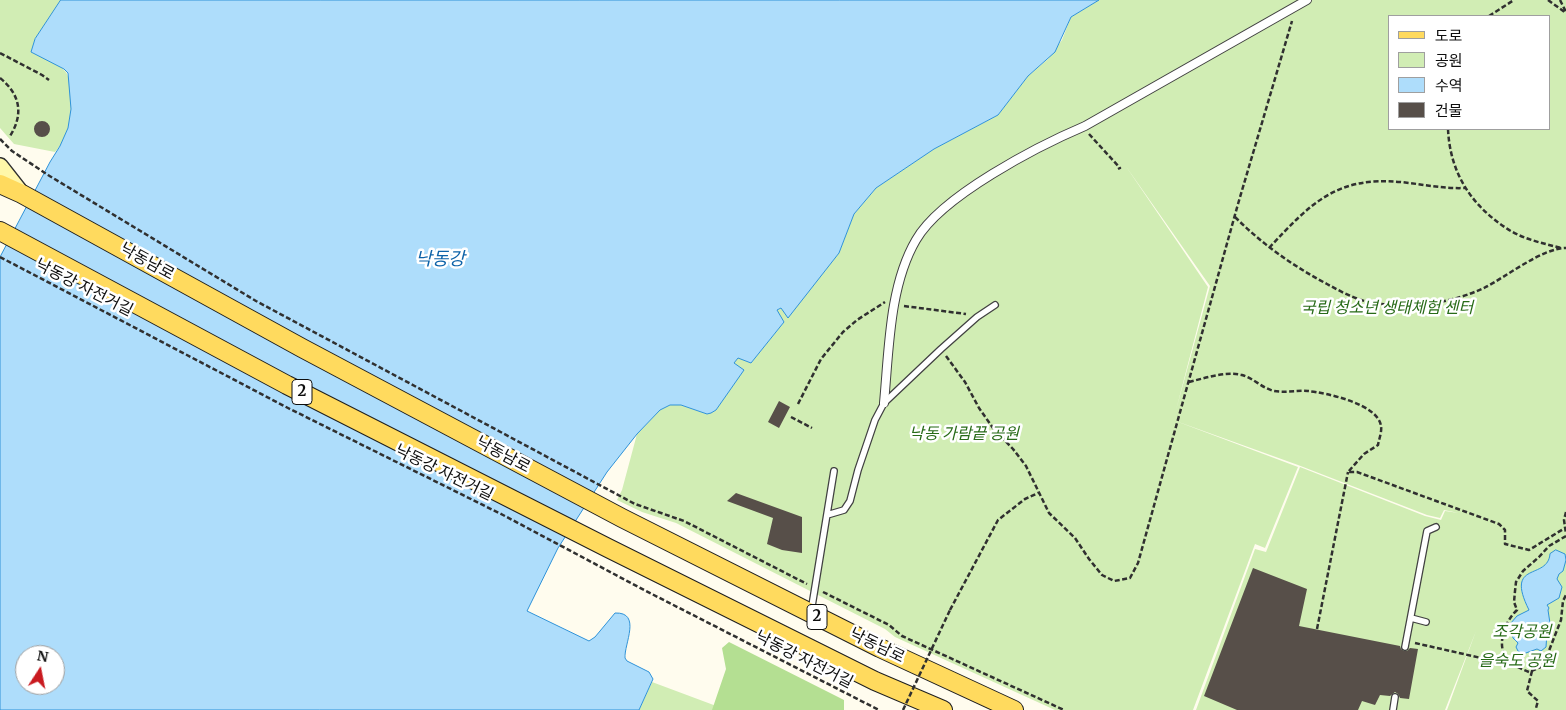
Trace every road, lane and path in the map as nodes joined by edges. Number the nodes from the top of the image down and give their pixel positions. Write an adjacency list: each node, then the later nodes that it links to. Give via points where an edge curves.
1 (1307, 0): 5 (street)
2 (1514, 0): 7 (path)
3 (1548, 0): 6 (path)
4 (1560, 0): 6 (path)
5 (1296, 7): 11 (street); 20 (path)
6 (1566, 13)
7 (1491, 15)
8 (0, 53): 10 (path)
9 (0, 78): 13 (path, via 14,93 18,106 19,116)
10 (50, 80)
11 (1083, 127): 16 (path); 25 (street, via 1050,141 944,206 917,239)
12 (1448, 130): 18 (path, via 1453,163)
13 (10, 136)
14 (0, 139): 43 (path, via 30,164 256,301 626,499 684,521)
15 (0, 166): 19 (main road)
16 (1118, 169)
17 (0, 184): 19 (main road, 낙동남로 / 2)
18 (1466, 188): 22 (path, via 1378,181 1348,186 1314,202); 23 (path, via 1479,206 1507,229)
19 (22, 194): 47 (main road, 낙동남로 / 2, via 302,348)
20 (1235, 217): 22 (path); 30 (path)
21 (0, 231): 58 (main road, 낙동남로 / 2, via 287,385 875,681)
22 (1269, 248): 23 (path, via 1303,272 1350,296 1369,302 1403,305 1436,304 1463,297 1540,256)
23 (1564, 248)
24 (0, 257): 56 (path, 낙동강 자전거길)
25 (896, 294): 26 (street); 32 (path, via 843,332 821,359)
26 (895, 305): 28 (path); 31 (street)
27 (995, 305): 29 (lane)
28 (967, 315)
29 (940, 349): 31 (lane); 37 (path, via 954,365 992,428 1026,466)
30 (1189, 382): 36 (path, via 1229,374 1243,376 1271,390 1307,391 1341,398 1367,408 1382,427 1378,445 1364,454); 37 (path, via 1138,563 1130,578 1114,581 1102,575 1075,538 1049,513)
31 (884, 403): 39 (lane, via 866,445 850,501 844,510)
32 (798, 404)
33 (791, 417): 34 (path)
34 (812, 428)
35 (834, 471): 39 (lane)
36 (1348, 472): 41 (path, via 1358,472 1499,524 1505,530 1504,544 1529,550); 50 (path)
37 (1039, 493): 57 (path, bridge, via 1025,498 998,520 950,610)
38 (1566, 512): 41 (path)
39 (827, 515): 47 (lane)
40 (1436, 527): 48 (lane, via 1427,530)
41 (1565, 528): 42 (path)
42 (1566, 535): 52 (path, via 1549,546 1516,582 1514,602 1517,610 1510,616 1502,636 1507,658)
43 (814, 588)
44 (823, 592): 60 (path, via 889,625 902,636)
45 (1566, 595): 46 (path)
46 (1565, 609): 53 (path, via 1543,666)
47 (810, 614): 59 (main road, 낙동남로 / 2)
48 (1410, 618): 49 (lane); 51 (lane)
49 (1426, 622)
50 (1317, 629)
51 (1405, 644): 52 (path)
52 (1513, 665): 53 (path)
53 (1532, 671): 55 (path, via 1527,691 1538,702)
54 (1395, 697): 61 (lane)
55 (1536, 708)
56 (878, 710)
57 (903, 710)
58 (943, 710)
59 (1014, 710)
60 (1064, 710)
61 (1393, 710)

